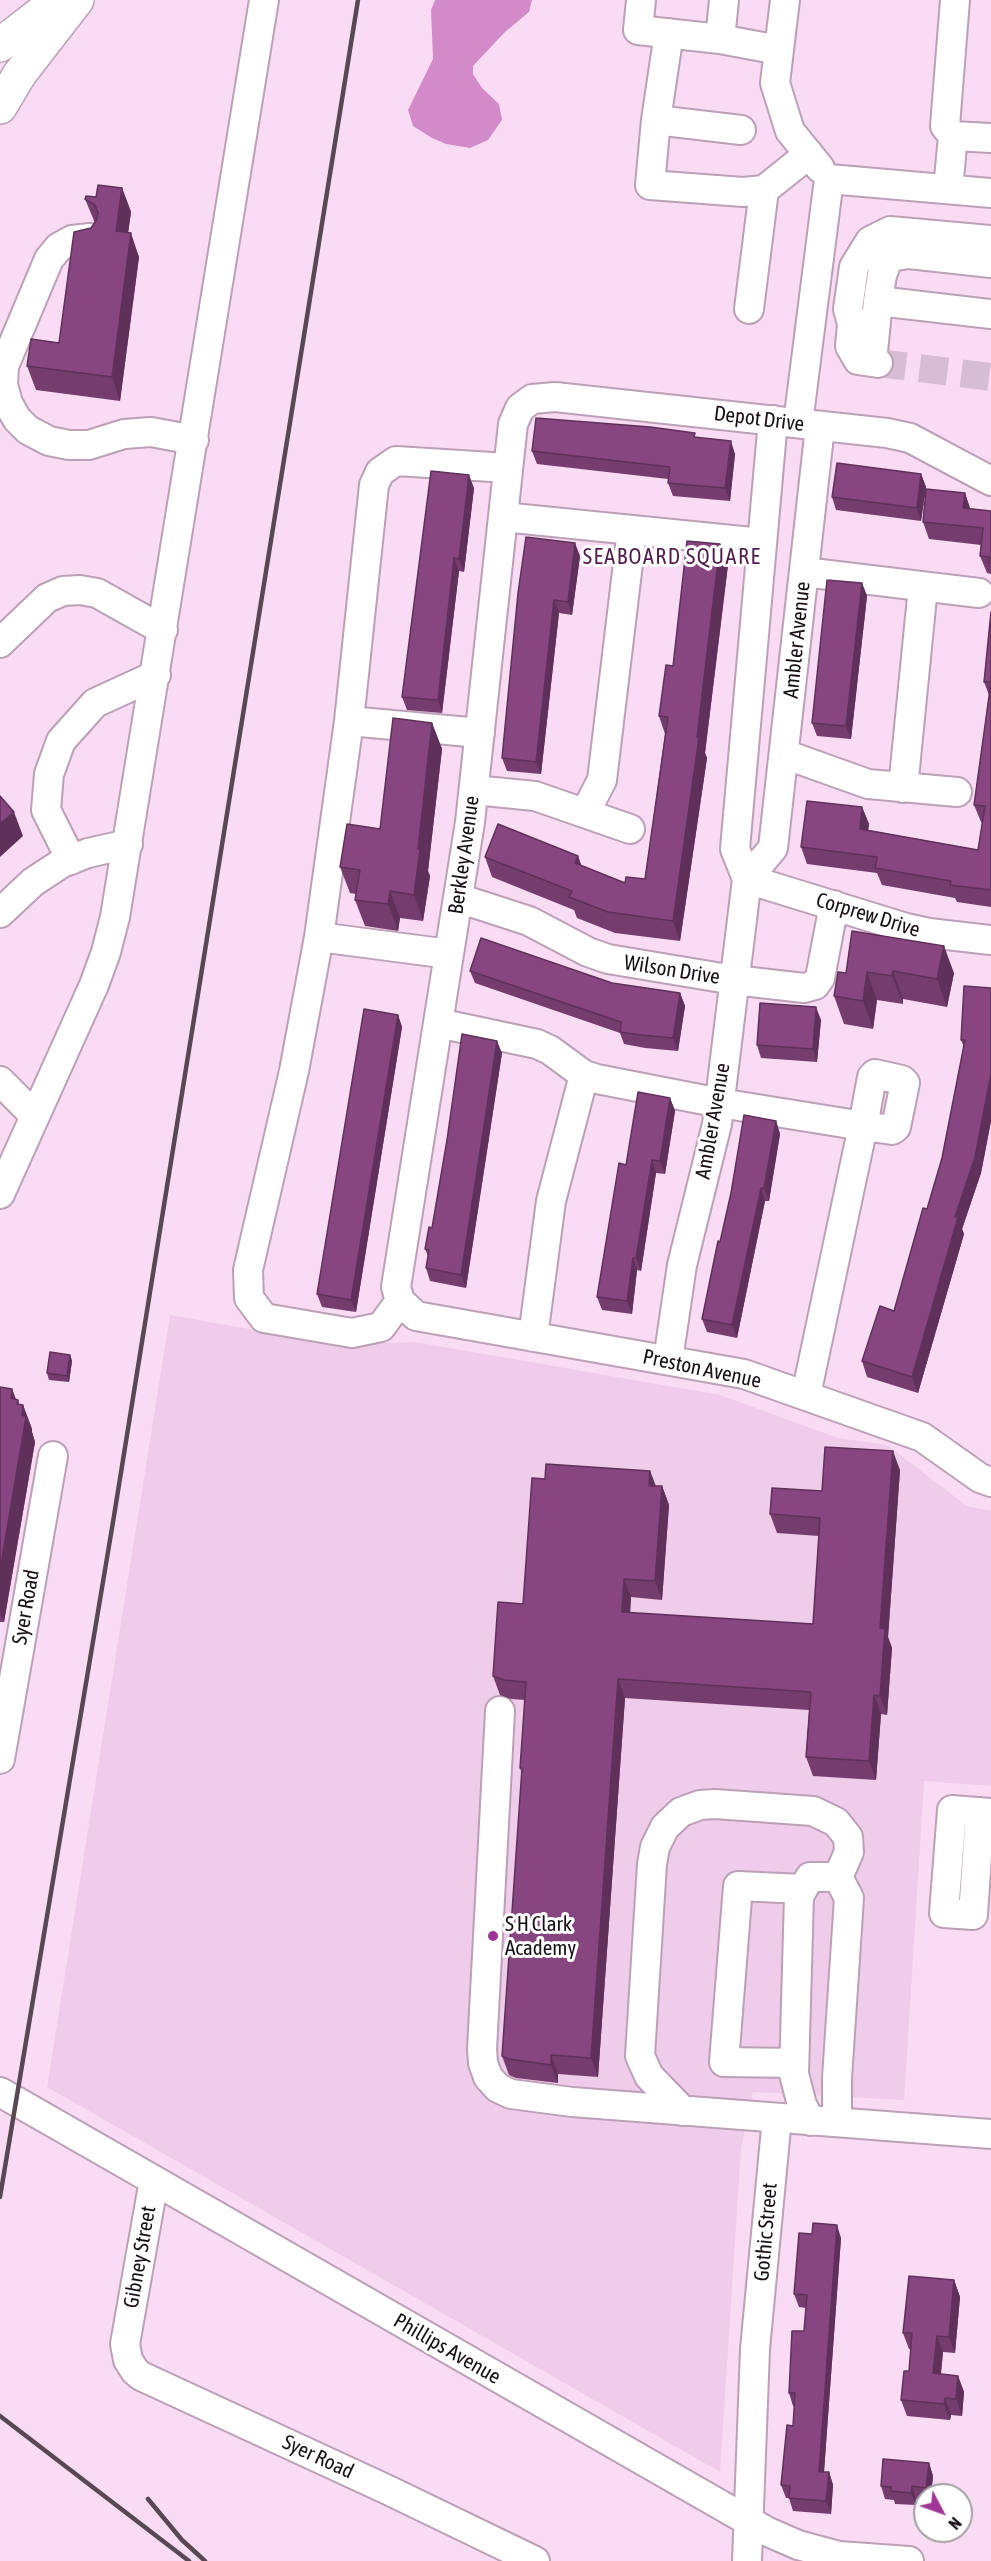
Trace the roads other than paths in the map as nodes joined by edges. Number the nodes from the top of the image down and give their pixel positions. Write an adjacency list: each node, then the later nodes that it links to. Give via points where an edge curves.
1 (57, 0): 10 (main road)
2 (77, 0): 12 (main road, via 19,75)
3 (264, 0): 30 (street)
4 (641, 0): 8 (street, via 638,30)
5 (724, 0): 9 (street)
6 (785, 0): 11 (street)
7 (955, 0): 15 (street, via 945,126)
8 (669, 33): 9 (street); 13 (street)
9 (720, 39): 11 (street)
10 (0, 45)
11 (779, 50): 17 (street, via 775,83 790,131)
12 (0, 107)
13 (656, 120): 14 (street); 19 (street, via 650,185 743,192)
14 (741, 130)
15 (953, 136): 16 (street); 20 (street)
16 (991, 138)
17 (809, 154): 18 (street); 19 (street)
18 (829, 179): 20 (street); 29 (street)
19 (764, 189): 26 (street)
20 (948, 189): 21 (street)
21 (991, 192)
22 (90, 238): 30 (street, via 72,240 49,258 4,366 3,385 8,403 28,430 49,441 69,445 151,432)
23 (991, 240): 25 (street, via 890,231 870,241 861,257 864,274 852,324 850,345 858,360 875,362)
24 (991, 263): 25 (street, via 909,254 889,258)
25 (878, 301): 27 (street)
26 (749, 309)
27 (991, 315)
28 (520, 408): 29 (street, Depot Drive, via 532,399 555,397); 31 (street, Berkley Avenue, via 513,424)
29 (797, 423): 32 (street, Depot Drive, via 910,438); 35 (street, Ambler Avenue); 36 (street, Ambler Avenue)
30 (194, 440): 39 (street)
31 (508, 468): 33 (street, Berkley Avenue); 42 (street, via 396,461 380,472 374,485)
32 (991, 481)
33 (503, 517): 34 (street); 43 (street, Berkley Avenue)
34 (632, 530): 35 (street); 48 (street, via 602,780)
35 (762, 543): 52 (street, Ambler Avenue, via 735,849)
36 (804, 572): 37 (street); 44 (street, Ambler Avenue)
37 (923, 587): 38 (street); 45 (street)
38 (979, 593)
39 (163, 630): 40 (street, via 97,593 63,591 47,598); 41 (street)
40 (0, 642)
41 (156, 675): 50 (street); 51 (street, via 95,703 61,741 49,774 46,810)
42 (349, 721): 43 (street); 56 (street)
43 (480, 733): 46 (street, Berkley Avenue)
44 (784, 754): 45 (street, via 868,784); 52 (street, Ambler Avenue, via 773,848)
45 (903, 788): 47 (street)
46 (474, 789): 48 (street, via 535,796); 53 (street, Berkley Avenue)
47 (957, 792)
48 (585, 813): 49 (street)
49 (630, 829)
50 (128, 844): 51 (street); 64 (street, via 106,952)
51 (71, 860): 55 (street, via 33,882)
52 (747, 879): 54 (street, Corprew Drive); 59 (street, Ambler Avenue)
53 (458, 898): 58 (street, Berkley Avenue); 59 (street, Wilson Drive, via 529,921 608,959)
54 (834, 904): 57 (street, Corprew Drive, via 918,930); 59 (street, Wilson Drive, via 820,978 815,985 804,988)
55 (0, 913)
56 (319, 937): 58 (street); 66 (street, via 294,1071 248,1270 249,1298 264,1318 352,1333 381,1327)
57 (991, 940)
58 (449, 954): 60 (street, Berkley Avenue)
59 (734, 980): 63 (street, Ambler Avenue)
60 (438, 1023): 61 (street, via 537,1044); 66 (street, Berkley Avenue, via 396,1287)
61 (584, 1075): 63 (street); 67 (street, via 551,1201)
62 (0, 1081): 64 (street)
63 (720, 1103): 68 (street, Ambler Avenue, via 682,1265); 69 (street, via 863,1126)
64 (35, 1116): 65 (street)
65 (0, 1194)
66 (400, 1301): 67 (street, Preston Avenue, via 416,1316)
67 (533, 1337): 68 (street, Preston Avenue)
68 (668, 1360): 69 (street, Preston Avenue, via 744,1374)
69 (806, 1395): 71 (street, Preston Avenue, via 922,1437)
70 (53, 1456): 73 (street, Syer Road)
71 (991, 1482)
72 (500, 1711): 78 (street, via 482,2049 488,2077 511,2094)
73 (0, 1759)
74 (838, 1877): 75 (street, via 810,1877); 78 (street, via 849,1852 848,1837 836,1822 813,1811 700,1805 681,1812 665,1827 652,1864 640,2056 649,2076); 80 (street, via 849,1898 837,2078)
75 (803, 1889): 76 (street, via 799,1896); 76 (street, via 738,1886 724,2062)
76 (794, 2063): 80 (street, via 802,2105)
77 (0, 2092): 82 (street, Phillips Avenue)
78 (683, 2111): 79 (street)
79 (777, 2118): 80 (street); 84 (street, Gothic Street, via 755,2349)
80 (824, 2121): 81 (street)
81 (991, 2134)
82 (154, 2180): 83 (street, Gibney Street); 84 (street, Phillips Avenue)
83 (126, 2335): 85 (street, Syer Road, via 128,2360 141,2376)
84 (748, 2521): 86 (street, Gothic Street); 87 (street, Phillips Avenue, via 798,2545 839,2556)
85 (535, 2561)
86 (747, 2561)
87 (909, 2561)

